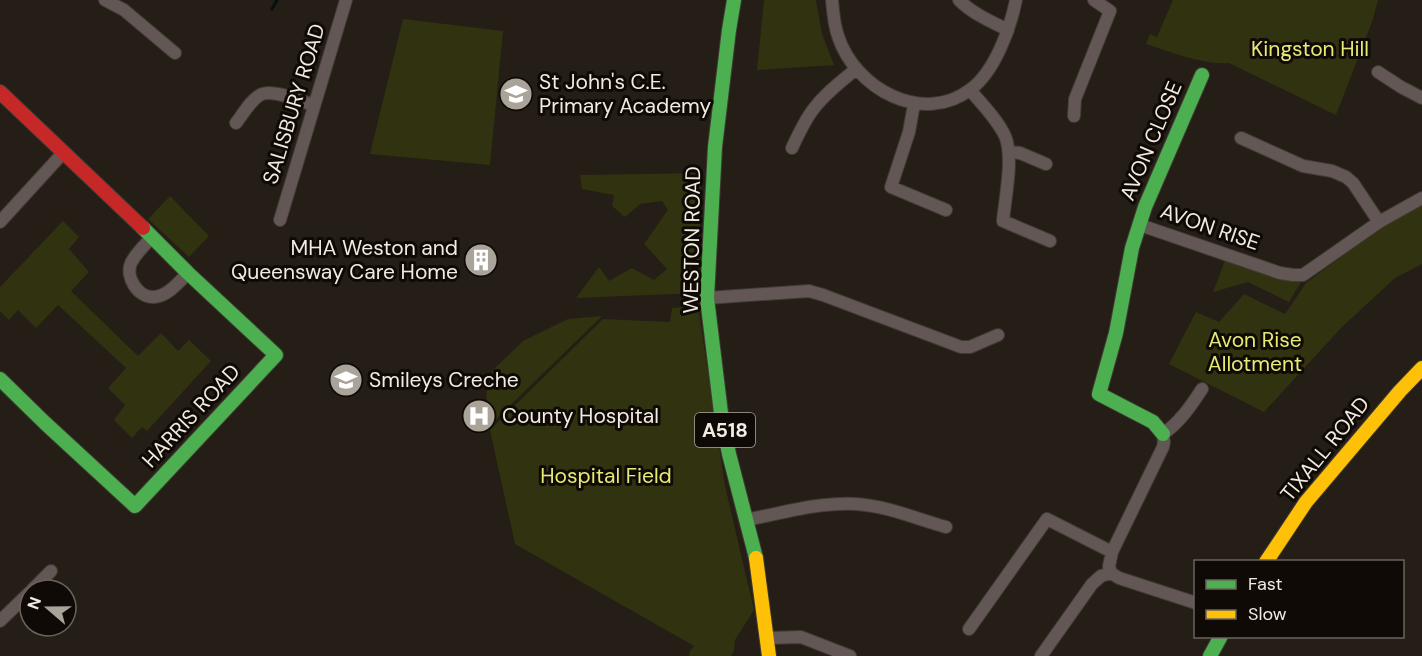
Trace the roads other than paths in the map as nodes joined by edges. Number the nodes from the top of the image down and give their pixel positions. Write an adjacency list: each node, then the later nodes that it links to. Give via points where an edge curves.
1 (105, 0): 9 (street, via 130,15)
2 (346, 0): 17 (street, SALISBURY ROAD)
3 (734, 0): 34 (main road, WESTON ROAD / A518, via 715,147)
4 (832, 0): 10 (street, via 838,37)
5 (959, 0): 8 (street, via 981,17)
6 (1016, 0): 8 (street)
7 (1094, 0): 18 (street, via 1110,11 1075,99)
8 (1008, 30): 13 (street, via 988,71)
9 (175, 53)
10 (856, 69): 16 (street, via 889,95); 21 (street, via 813,109)
11 (1378, 72): 15 (street)
12 (1202, 75): 30 (main road, AVON CLOSE)
13 (970, 90): 16 (street, via 938,104); 22 (street, via 1004,134)
14 (0, 92): 23 (main road)
15 (1422, 98)
16 (914, 104): 26 (street, via 891,186)
17 (314, 105): 19 (street, via 265,93 255,99); 27 (street, SALISBURY ROAD)
18 (1074, 116)
19 (236, 123)
20 (1241, 138): 29 (street, via 1304,166 1346,177)
21 (792, 148)
22 (1009, 152): 24 (street); 32 (street, via 1003,221)
23 (63, 153): 28 (street); 31 (main road)
24 (1046, 164)
25 (1422, 198): 29 (street, AVON RISE)
26 (946, 210)
27 (280, 220)
28 (0, 222)
29 (1379, 222): 30 (street, AVON RISE, via 1303,275 1280,273)
30 (1140, 225): 39 (main road, AVON RISE, via 1099,394 1153,422)
31 (152, 237): 33 (main road); 33 (street, via 130,265 130,280 135,287 154,297 169,292)
32 (1050, 240)
33 (188, 273): 37 (main road, HARRIS ROAD, via 276,355 135,506)
34 (707, 298): 35 (street, via 809,291 961,347); 40 (main road, WESTON ROAD / A518, via 729,454)
35 (998, 336)
36 (1422, 368): 43 (main road, TIXALL ROAD, via 1306,502)
37 (0, 379)
38 (1202, 389): 39 (street, via 1190,408)
39 (1163, 434): 42 (street, via 1163,447)
40 (746, 520): 41 (street, via 814,507 856,504); 51 (main road, WESTON ROAD / A518)
41 (946, 527)
42 (1112, 552): 45 (street); 50 (street, via 1047,519)
43 (1267, 560)
44 (51, 571): 46 (street)
45 (1111, 573): 47 (street); 55 (street, via 1092,584)
46 (44, 578)
47 (1194, 602)
48 (18, 603): 49 (street)
49 (0, 619)
50 (969, 630)
51 (767, 638): 53 (main road, WESTON ROAD / A518); 54 (street, via 801,637)
52 (1220, 638): 56 (main road)
53 (769, 656)
54 (850, 656)
55 (1041, 656)
56 (1210, 656)

